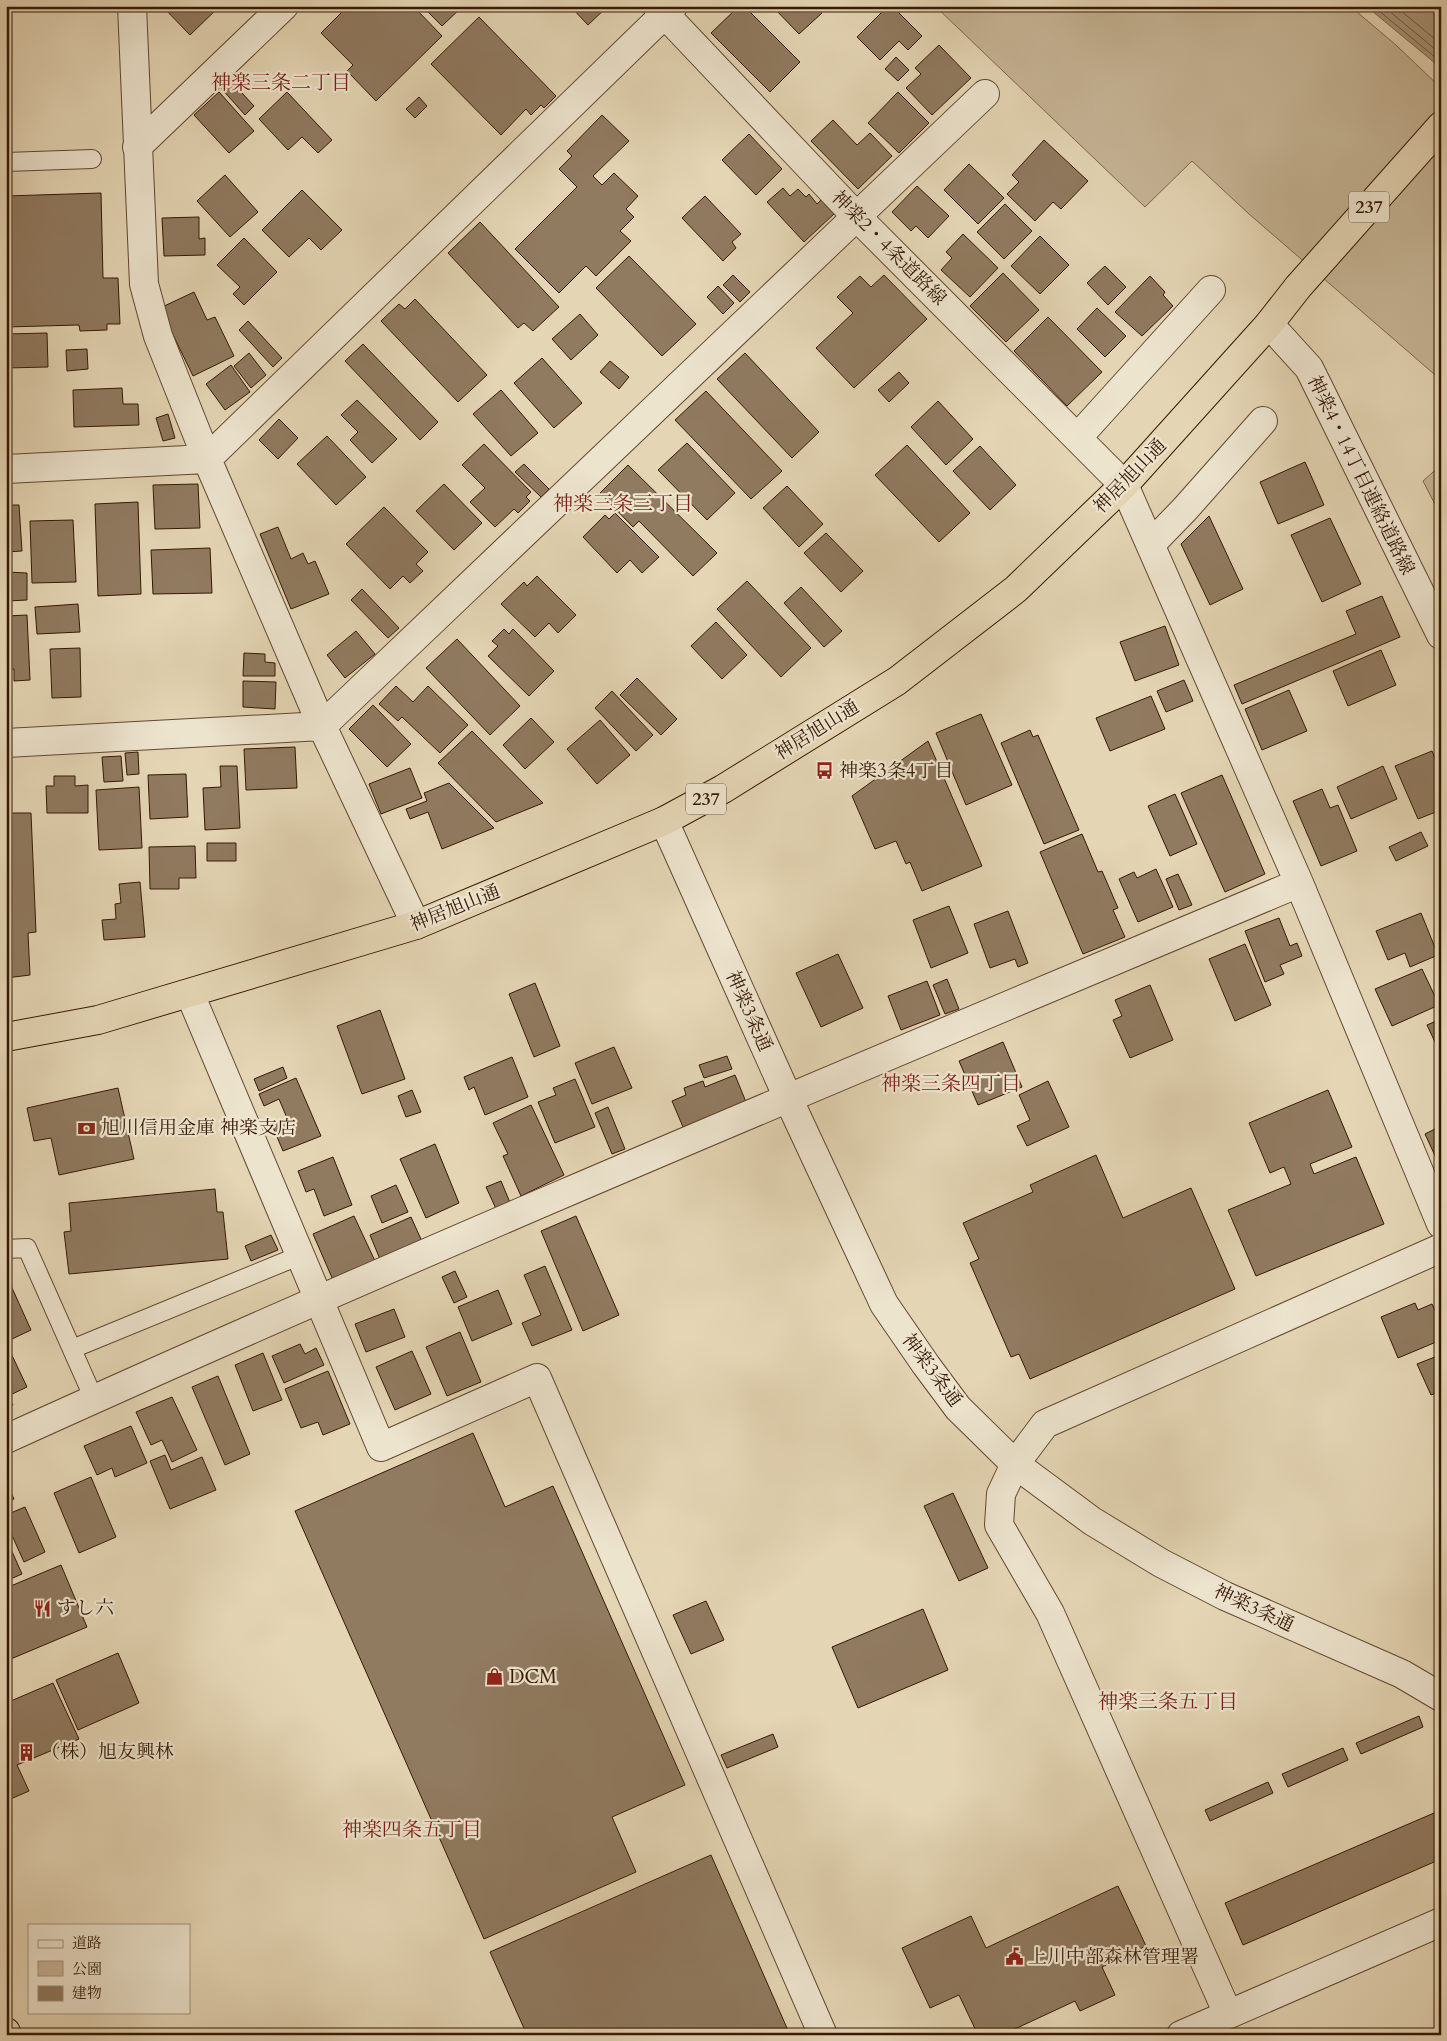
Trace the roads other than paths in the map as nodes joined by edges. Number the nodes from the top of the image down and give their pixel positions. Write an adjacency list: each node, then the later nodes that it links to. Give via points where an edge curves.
1 (132, 6): 6 (street)
2 (284, 6): 6 (street)
3 (665, 9): 9 (street, 神楽2・4条道路線); 14 (street)
4 (985, 94): 9 (street)
5 (1441, 126): 11 (highway, 神居旭山通 / 237)
6 (137, 147): 14 (street, via 144,284 158,336)
7 (92, 160): 8 (lane)
8 (6, 162)
9 (856, 216): 13 (street, 神楽2・4条道路線); 19 (street)
10 (1211, 290): 13 (street)
11 (1269, 324): 16 (highway, 神居旭山通 / 237); 18 (street, 神楽4・14丁目連絡道路線, via 1309,368)
12 (1263, 421): 17 (street)
13 (1078, 437): 16 (street, 神楽2・4条道路線)
14 (207, 459): 15 (street); 19 (street)
15 (6, 468)
16 (1124, 485): 17 (street, 神楽2・4条道路線); 21 (highway, 神居旭山通 / 237, via 1016,588 897,681 723,789)
17 (1151, 544): 22 (street, 神楽2・4条道路線)
18 (1441, 635)
19 (322, 726): 20 (street); 23 (street)
20 (6, 743)
21 (664, 821): 23 (highway, 神居旭山通 / 237); 26 (street, 神楽3条通)
22 (1299, 883): 26 (street); 27 (street, 神楽2・4条道路線)
23 (416, 925): 24 (highway, 神居旭山通 / 237)
24 (190, 994): 25 (highway, 神居旭山通 / 237, via 98,1020); 30 (street)
25 (6, 1037)
26 (788, 1098): 31 (street); 35 (street, 神楽3条通, via 884,1304 958,1408)
27 (1441, 1224)
28 (1441, 1248): 35 (street, via 1045,1424)
29 (6, 1249): 32 (lane, via 27,1248)
30 (301, 1255): 31 (street); 32 (lane)
31 (319, 1300): 33 (street); 39 (street, via 382,1447 537,1378)
32 (72, 1349): 33 (lane)
33 (94, 1399): 34 (street)
34 (6, 1439)
35 (1015, 1464): 36 (street, 神楽3条通, via 1092,1521 1162,1563 1225,1596 1402,1674); 38 (street, via 1001,1494 999,1525 1050,1613)
36 (1441, 1697)
37 (1441, 1922): 38 (street)
38 (1228, 2014): 40 (street)
39 (823, 2035)
40 (1181, 2035)

